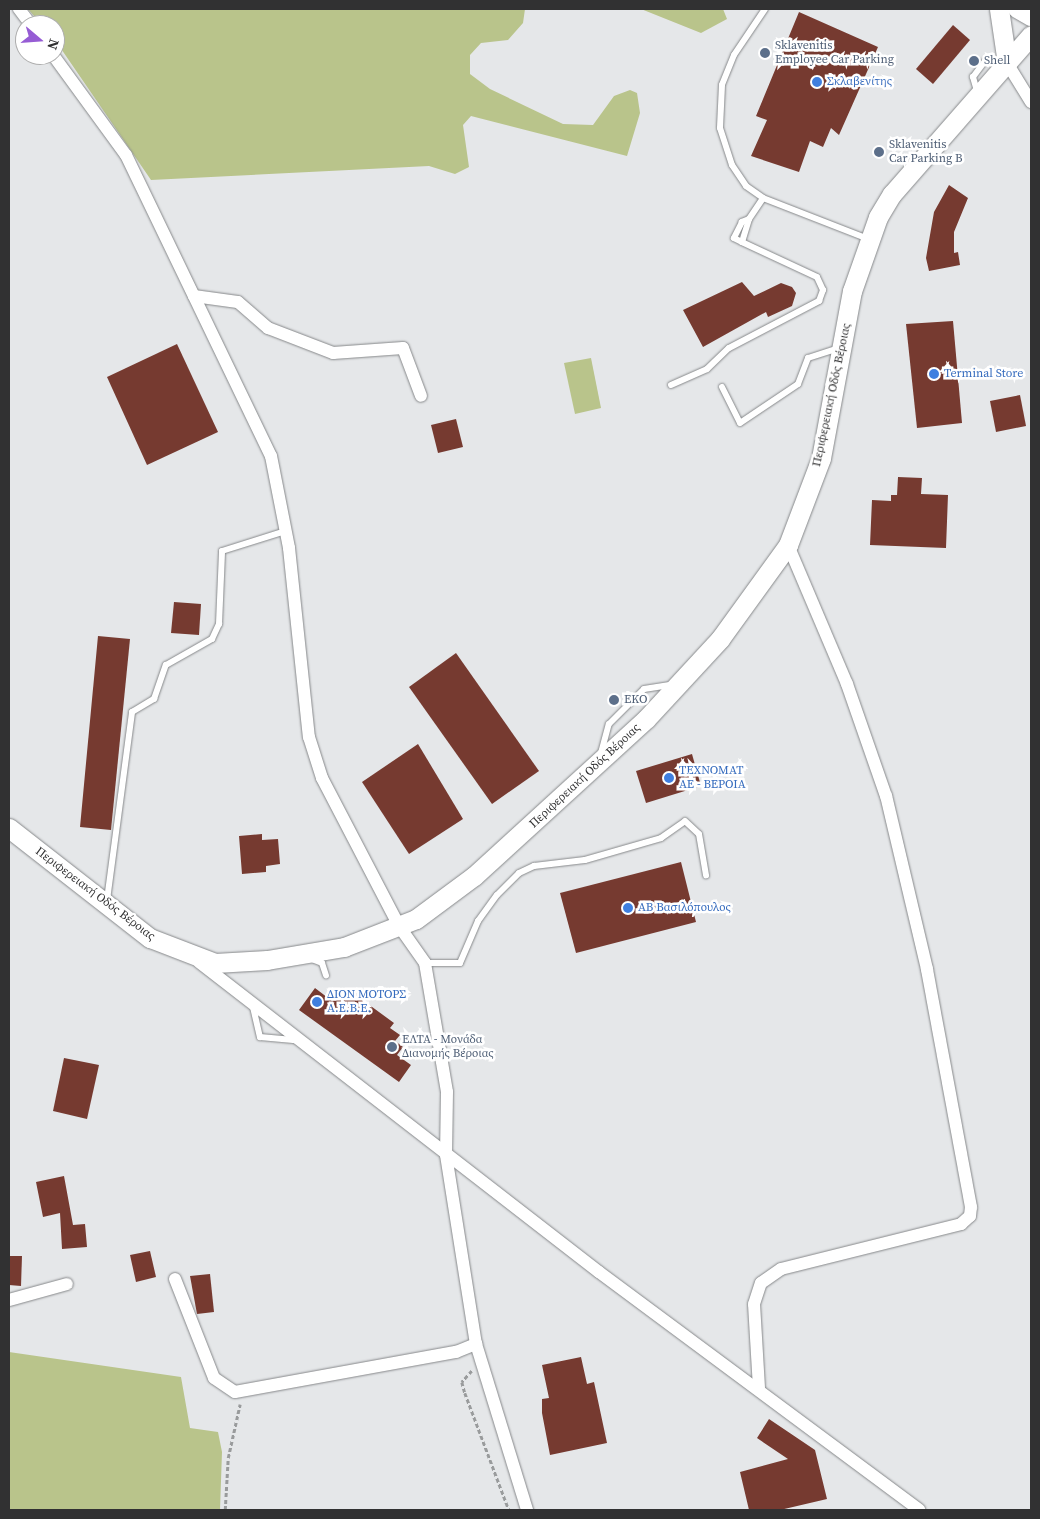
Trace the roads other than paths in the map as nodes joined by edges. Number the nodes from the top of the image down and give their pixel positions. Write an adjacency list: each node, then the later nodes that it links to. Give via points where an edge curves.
1 (765, 9): 9 (lane, via 728,69 720,128 732,165 746,186)
2 (999, 9): 6 (main road)
3 (1017, 9): 4 (main road)
4 (1031, 17)
5 (1031, 35): 6 (main road, Περιφερειακή Οδός Βέροιας)
6 (1007, 63): 8 (street); 11 (main road, Περιφερειακή Οδός Βέροιας, via 892,194)
7 (60, 65): 13 (street, via 126,155)
8 (1031, 102)
9 (763, 198): 10 (lane); 11 (lane)
10 (749, 219): 12 (lane); 12 (lane, via 742,222 734,238)
11 (868, 239): 14 (main road, Περιφερειακή Οδός Βέροιας)
12 (742, 242): 15 (lane, via 817,277 822,290 819,301 729,348 707,368)
13 (194, 296): 17 (street, via 238,302 268,328 333,353 403,348); 18 (street, via 271,456)
14 (842, 347): 16 (lane, via 808,358 798,384 740,423); 19 (main road, Περιφερειακή Οδός Βέροιας, via 821,458)
15 (671, 385)
16 (722, 387)
17 (421, 396)
18 (286, 531): 22 (lane, via 222,552 219,624 212,639 166,666 154,699 132,712); 23 (street, via 309,737 322,778)
19 (788, 545): 23 (main road, Περιφερειακή Οδός Βέροιας, via 720,639 597,766 474,876); 35 (street, via 847,684 886,796 927,969 971,1207 970,1216 961,1224 781,1269 761,1283 754,1304)
20 (9, 828): 22 (main road, Περιφερειακή Οδός Βέροιας)
21 (706, 875): 26 (lane, via 699,834 685,822 662,838 585,860 534,866 519,873 497,895 478,921 460,963)
22 (107, 906): 25 (main road, Περιφερειακή Οδός Βέροιας, via 150,938)
23 (399, 926): 24 (main road, Περιφερειακή Οδός Βέροιας, via 344,947); 26 (street)
24 (302, 956): 25 (main road, Περιφερειακή Οδός Βέροιας, via 230,964); 27 (lane, via 322,963)
25 (195, 958): 28 (street)
26 (425, 963): 30 (street, via 446,1092)
27 (326, 975)
28 (252, 1004): 29 (street); 29 (lane, via 260,1037)
29 (303, 1039): 30 (street)
30 (446, 1155): 34 (street); 35 (street)
31 (175, 1279): 34 (street, via 214,1378 226,1390 243,1390 456,1352)
32 (67, 1284): 33 (street)
33 (9, 1300)
34 (476, 1344): 36 (street)
35 (759, 1388): 37 (street)
36 (527, 1510)
37 (920, 1510)

